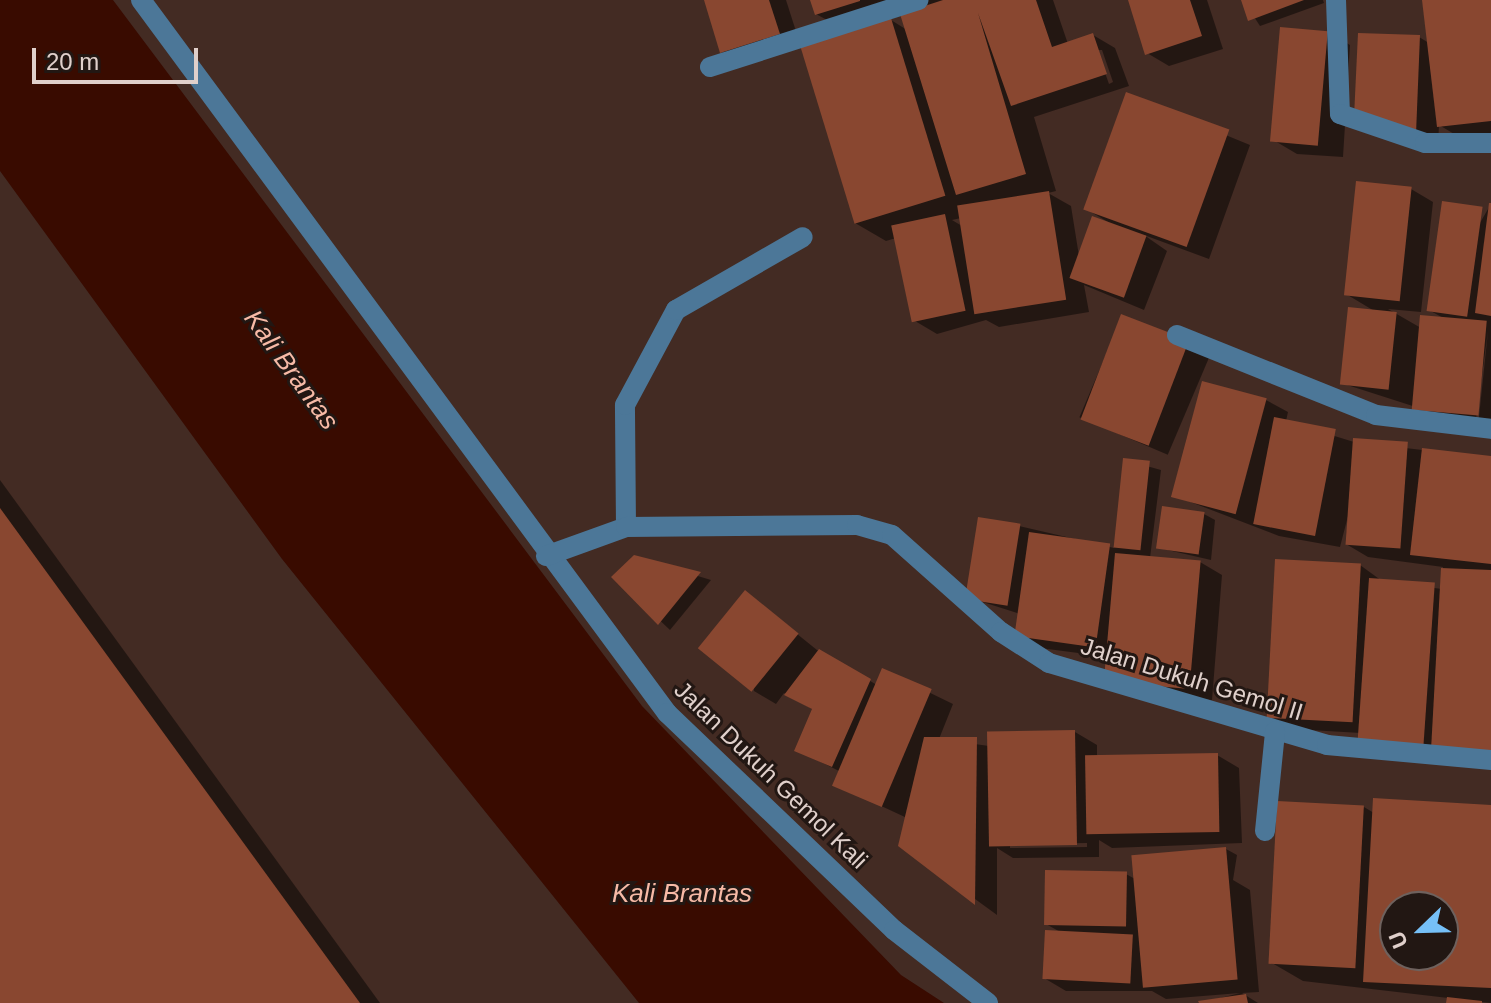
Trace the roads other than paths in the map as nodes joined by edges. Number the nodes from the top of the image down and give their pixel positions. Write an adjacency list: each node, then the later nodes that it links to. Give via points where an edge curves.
1 (141, 0): 10 (street, Jalan Dukuh Gemol Kali)
2 (919, 0): 4 (street)
3 (1336, 0): 5 (street, via 1335,102 1348,122 1425,143)
4 (710, 67)
5 (1491, 143)
6 (803, 237): 9 (street, via 676,310 625,405)
7 (1177, 335): 8 (street, via 1376,415)
8 (1491, 429)
9 (626, 527): 10 (street, Jalan Dukuh Gemol II); 11 (street, Jalan Dukuh Gemol II, via 857,525 892,535 1001,632 1049,663)
10 (546, 556): 14 (street, Jalan Dukuh Gemol Kali, via 667,713 894,930)
11 (1275, 732): 12 (street, Jalan Dukuh Gemol II, via 1327,745); 13 (street)
12 (1491, 760)
13 (1265, 831)
14 (988, 1003)

